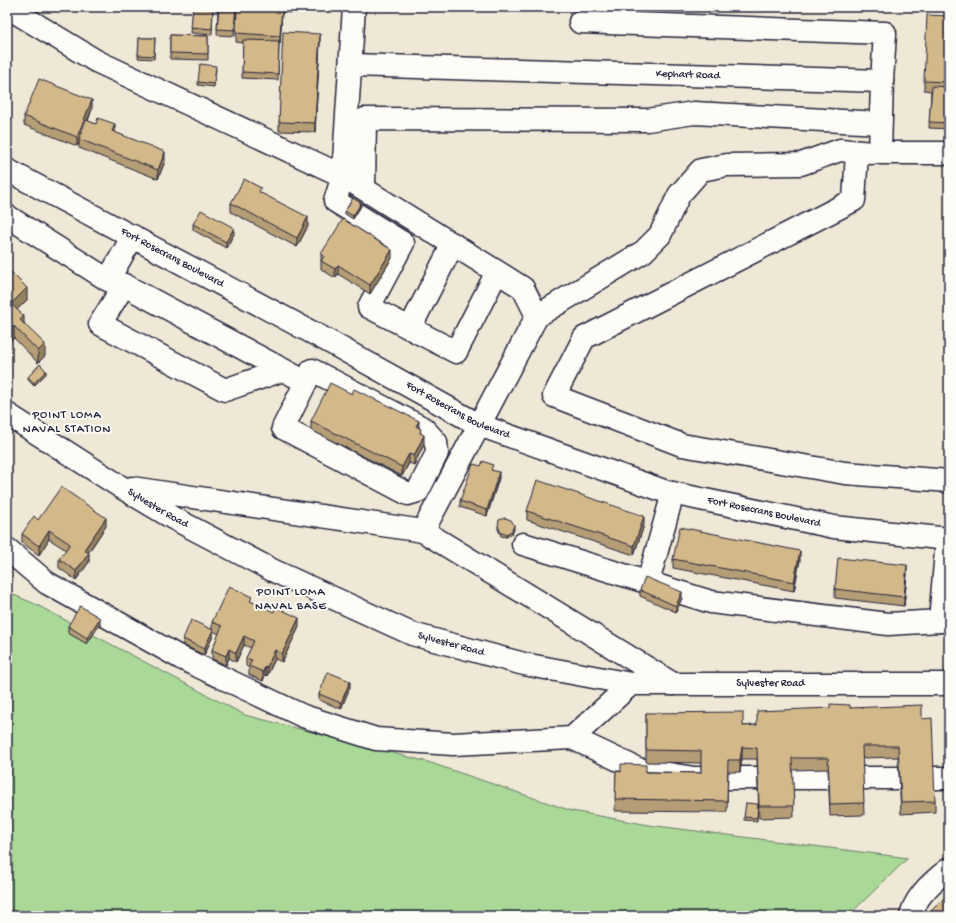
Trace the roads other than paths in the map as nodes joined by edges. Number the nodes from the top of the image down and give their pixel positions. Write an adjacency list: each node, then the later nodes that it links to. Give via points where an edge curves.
1 (7, 7): 11 (street, via 96,61)
2 (354, 7): 4 (street)
3 (580, 22): 5 (street, via 885,33)
4 (352, 65): 5 (street, Kephart Road); 11 (street)
5 (882, 81): 6 (street)
6 (880, 123): 8 (street); 12 (street, via 694,113 647,120 365,119)
7 (857, 153): 8 (street); 18 (street, via 840,150 801,164 727,165 701,170 678,195 660,235 642,252); 25 (street, via 854,200 584,338 554,396 682,445 845,473)
8 (880, 153): 9 (street)
9 (949, 153)
10 (7, 170): 14 (street, Fort Rosecrans Boulevard)
11 (343, 176): 12 (street); 19 (street, via 335,201 403,243 370,307)
12 (364, 188): 15 (street)
13 (7, 216): 17 (street)
14 (133, 236): 17 (street); 20 (street, Fort Rosecrans Boulevard)
15 (453, 244): 16 (street); 19 (street)
16 (497, 272): 18 (street, via 523,288); 19 (street, via 456,352)
17 (116, 282): 21 (street); 21 (street, via 100,324 225,390)
18 (537, 316): 24 (street)
19 (410, 328)
20 (328, 341): 22 (street); 24 (street, Fort Rosecrans Boulevard)
21 (283, 370): 22 (street)
22 (309, 376): 22 (street, via 283,428 408,494 418,491 437,453 436,442 423,428)
23 (7, 414): 26 (street, Sylvester Road)
24 (479, 425): 27 (street, Fort Rosecrans Boulevard); 28 (street)
25 (949, 481)
26 (121, 487): 28 (street); 35 (street, Sylvester Road, via 272,570 412,634 524,664)
27 (673, 493): 29 (street, Fort Rosecrans Boulevard, via 834,527); 32 (street)
28 (423, 531): 36 (street)
29 (948, 539): 33 (street)
30 (523, 544): 32 (street)
31 (7, 549): 38 (street, via 47,583 181,658 303,716 376,739 453,744)
32 (648, 582): 34 (street, via 711,602 888,624)
33 (946, 588): 34 (street)
34 (944, 621)
35 (631, 684): 36 (street, Sylvester Road); 38 (street)
36 (674, 684): 37 (street, Sylvester Road)
37 (949, 684)
38 (572, 738): 39 (street, via 638,769 694,778)
39 (949, 778)
40 (949, 869): 41 (street, via 931,882 912,910)
41 (911, 916)

